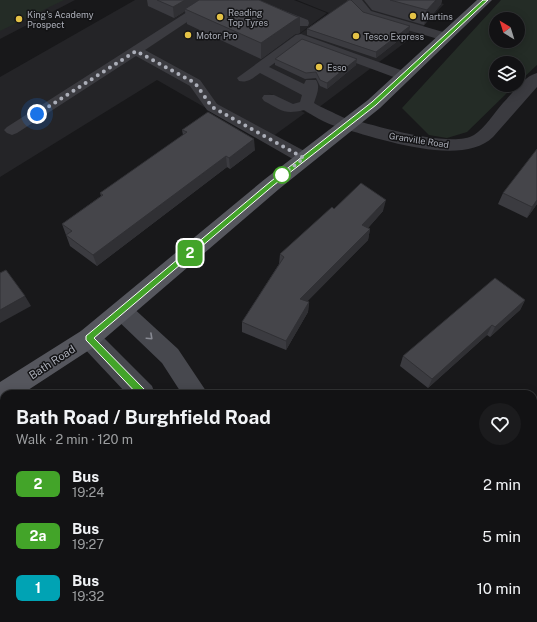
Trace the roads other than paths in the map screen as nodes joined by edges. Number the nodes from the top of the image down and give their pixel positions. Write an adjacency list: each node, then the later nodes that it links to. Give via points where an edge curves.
1 (214, 0): 7 (lane)
2 (246, 0): 5 (lane)
3 (353, 0): 6 (lane, via 367,14)
4 (485, 0): 6 (main road, Bath Road)
5 (303, 23)
6 (445, 37): 9 (main road, Bath Road)
7 (136, 51): 15 (lane); 16 (lane, via 195,83 212,107)
8 (259, 67): 9 (lane, via 301,38); 10 (lane); 12 (lane)
9 (404, 76): 14 (main road, Bath Road, via 374,104)
10 (244, 78)
11 (537, 78): 14 (street, Granville Road, via 479,140 463,145 445,145 382,134)
12 (309, 93): 13 (lane, via 291,109); 14 (lane, via 325,116)
13 (269, 98)
14 (347, 124): 16 (main road, Bath Road)
15 (12, 130)
16 (304, 158): 17 (main road, Bath Road)
17 (122, 311): 18 (main road, Bath Road); 21 (street, one-way to 21, via 170,356)
18 (89, 338): 19 (main road, Bath Road); 20 (street)
19 (8, 390)
20 (139, 390)
21 (193, 390)
22 (537, 427): 23 (street)
23 (537, 440)

